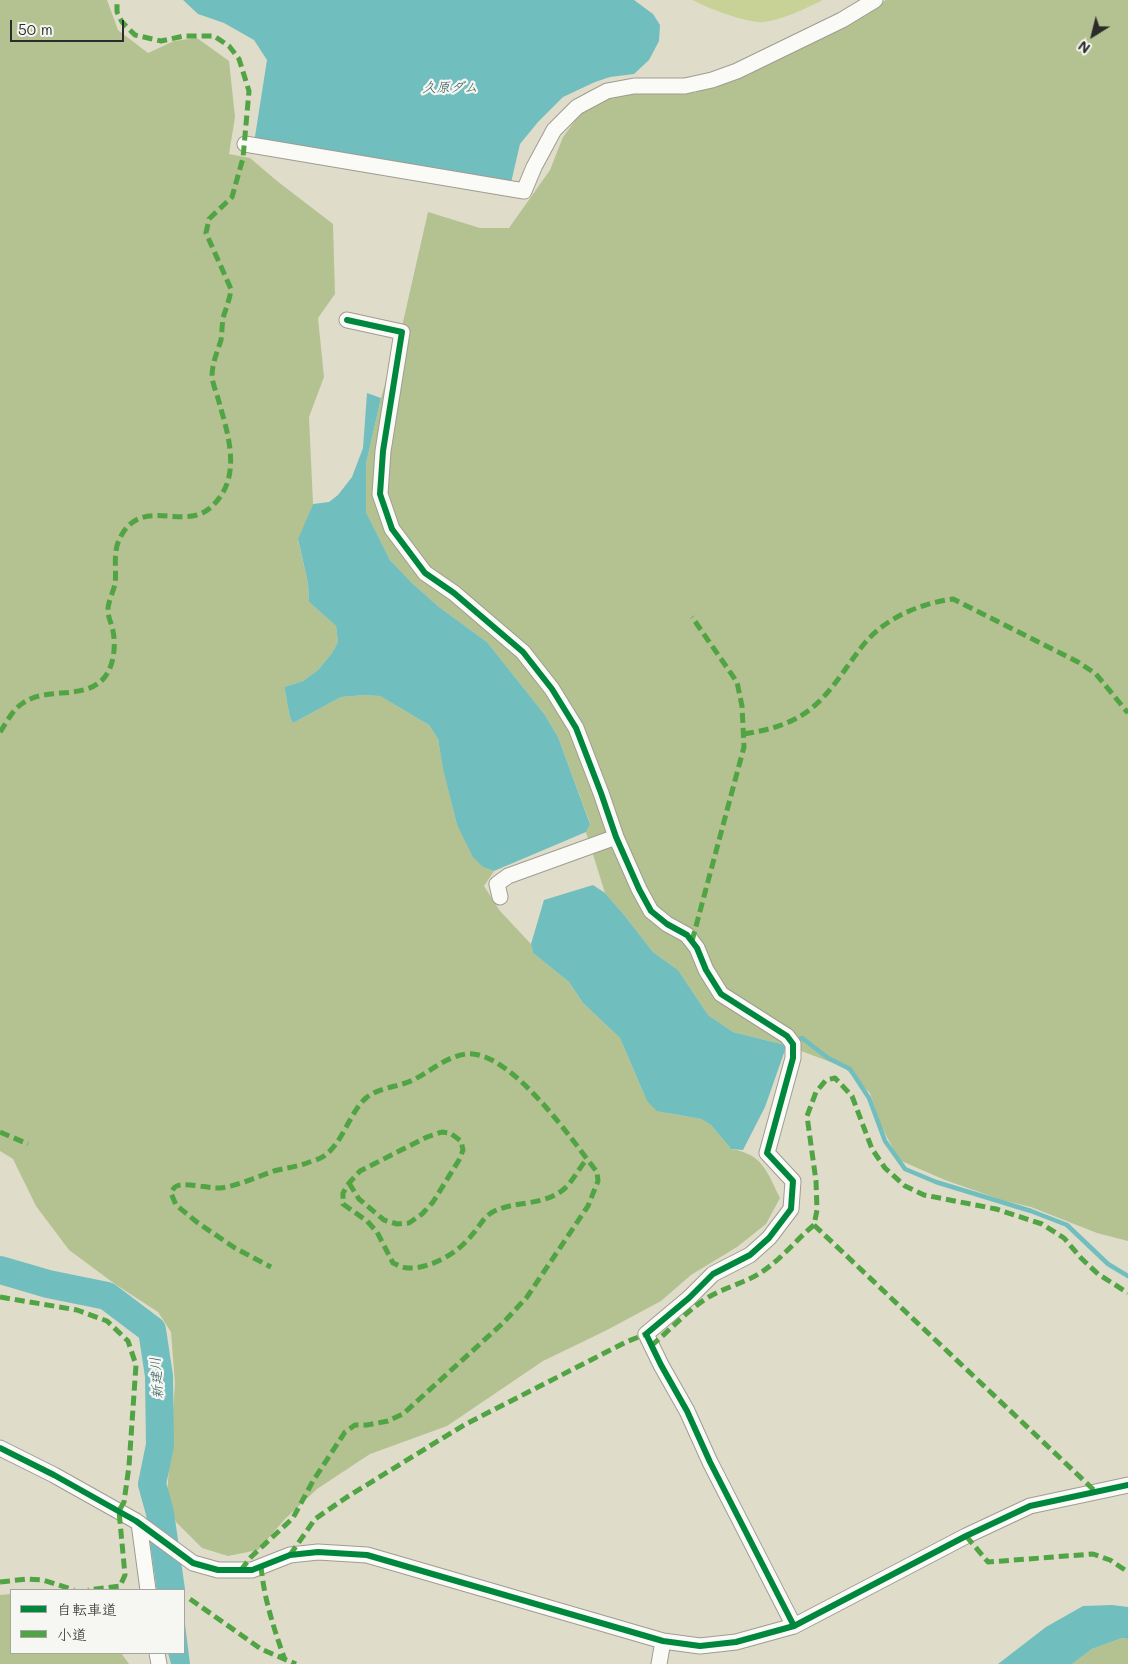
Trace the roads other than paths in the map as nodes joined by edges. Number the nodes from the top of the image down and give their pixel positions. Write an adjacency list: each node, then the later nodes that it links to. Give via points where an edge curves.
1 (875, 0): 2 (street, via 842,20 712,80 685,86 634,86 607,91 577,107 554,130 524,192)
2 (245, 144)
3 (348, 320): 4 (street, via 402,332 383,451 380,494 392,529 426,573 523,652 552,689 576,728)
4 (616, 837): 5 (street, via 508,876 497,884); 10 (street, via 651,910 687,935 721,994 787,1036 793,1044 793,1058 767,1153 793,1181 791,1208 769,1238 750,1255 713,1274 646,1334)
5 (500, 896)
6 (0, 1448): 8 (street)
7 (1128, 1485): 10 (street, via 1030,1506)
8 (143, 1526): 9 (street); 11 (street, via 193,1563 218,1570 252,1570 290,1556 318,1552 367,1555)
9 (148, 1589)
10 (794, 1626): 11 (street, via 736,1642 700,1646)
11 (663, 1641): 12 (street)
12 (659, 1664)

